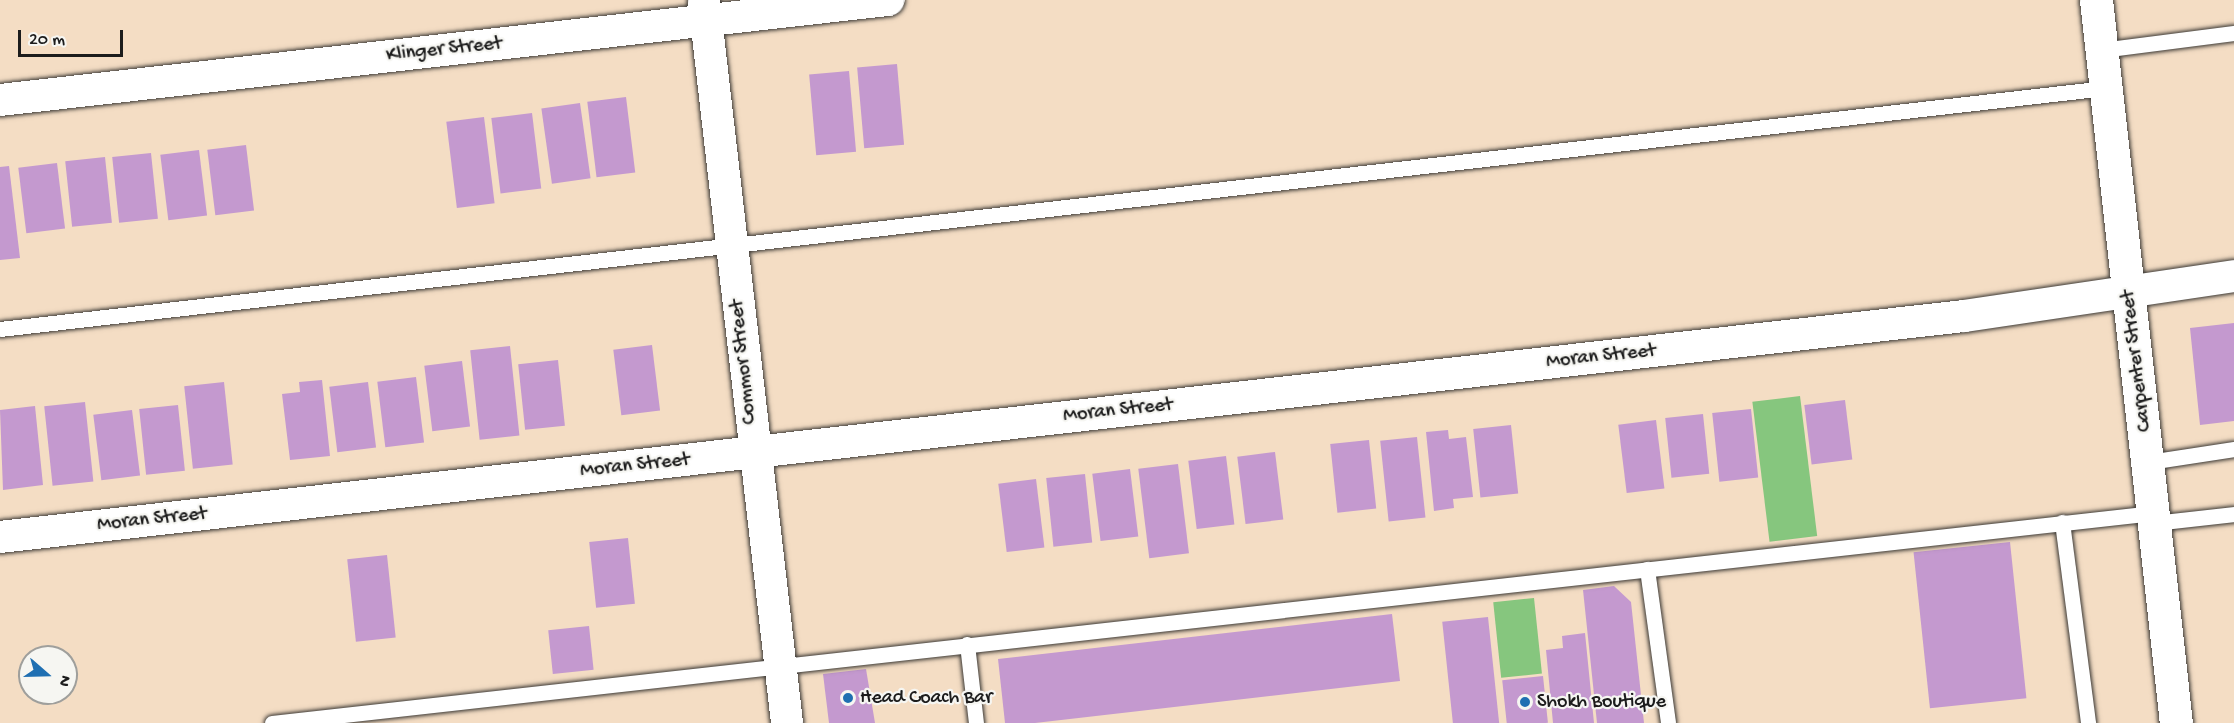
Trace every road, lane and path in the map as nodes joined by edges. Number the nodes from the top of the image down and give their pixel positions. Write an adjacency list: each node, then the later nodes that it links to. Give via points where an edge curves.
1 (888, 0): 3 (street, Klinger Street)
2 (2096, 0): 5 (street, Carpenter Street)
3 (705, 10): 7 (street, Klinger Street); 8 (street, Commor Street)
4 (2234, 33): 5 (lane)
5 (2101, 50): 6 (street, Carpenter Street)
6 (2105, 88): 8 (lane); 10 (street, Carpenter Street)
7 (0, 100)
8 (732, 247): 11 (lane); 13 (street, Commor Street)
9 (2234, 276): 10 (street, Moran Street)
10 (2128, 292): 13 (street, Moran Street, via 1964,316); 14 (street, Carpenter Street)
11 (0, 329)
12 (2234, 449): 14 (lane)
13 (754, 452): 18 (street, Moran Street); 21 (street, Commor Street)
14 (2149, 462): 16 (street, Carpenter Street)
15 (2234, 514): 16 (lane)
16 (2153, 518): 17 (lane); 28 (street, Carpenter Street)
17 (2062, 522): 19 (lane); 27 (lane)
18 (0, 537)
19 (1647, 569): 20 (lane); 26 (lane)
20 (967, 645): 21 (lane); 25 (lane)
21 (780, 665): 22 (lane); 24 (street, Commor Street)
22 (325, 720): 23 (lane)
23 (272, 723)
24 (787, 723)
25 (975, 723)
26 (1668, 723)
27 (2088, 723)
28 (2176, 723)

